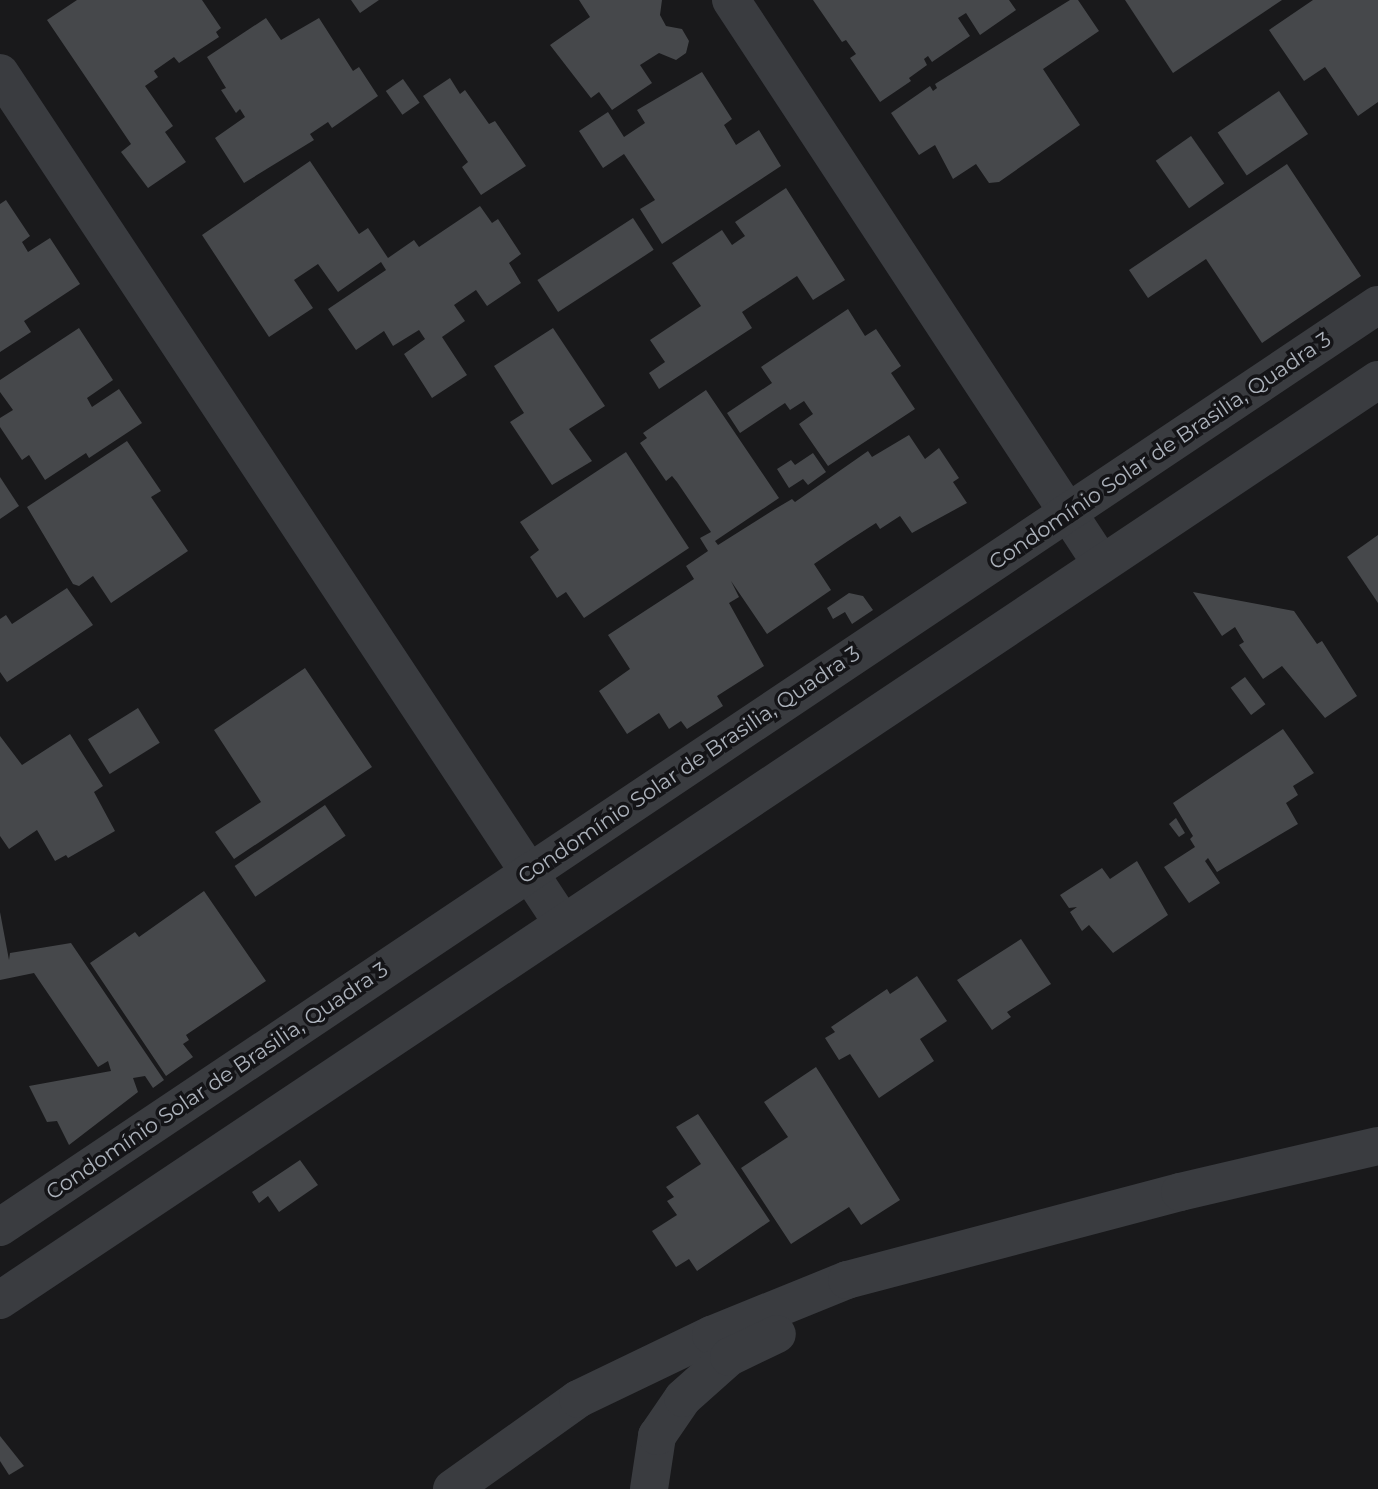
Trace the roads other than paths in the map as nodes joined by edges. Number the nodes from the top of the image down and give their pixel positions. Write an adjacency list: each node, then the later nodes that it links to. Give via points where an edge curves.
1 (731, 0): 5 (street)
2 (0, 74): 7 (street)
3 (1378, 305): 5 (street, Condomínio Solar de Brasilia, Quadra 3)
4 (1378, 380): 6 (street)
5 (1068, 513): 6 (street); 7 (street, Condomínio Solar de Brasilia, Quadra 3)
6 (1101, 563): 8 (street)
7 (530, 871): 8 (street); 10 (street, Condomínio Solar de Brasilia, Quadra 3)
8 (562, 922): 12 (street)
9 (1378, 1146): 11 (street)
10 (0, 1227)
11 (950, 1253): 13 (street, via 847,1280 711,1335 578,1399); 14 (street, via 729,1357 683,1398 657,1436)
12 (0, 1300)
13 (452, 1489)
14 (649, 1489)

